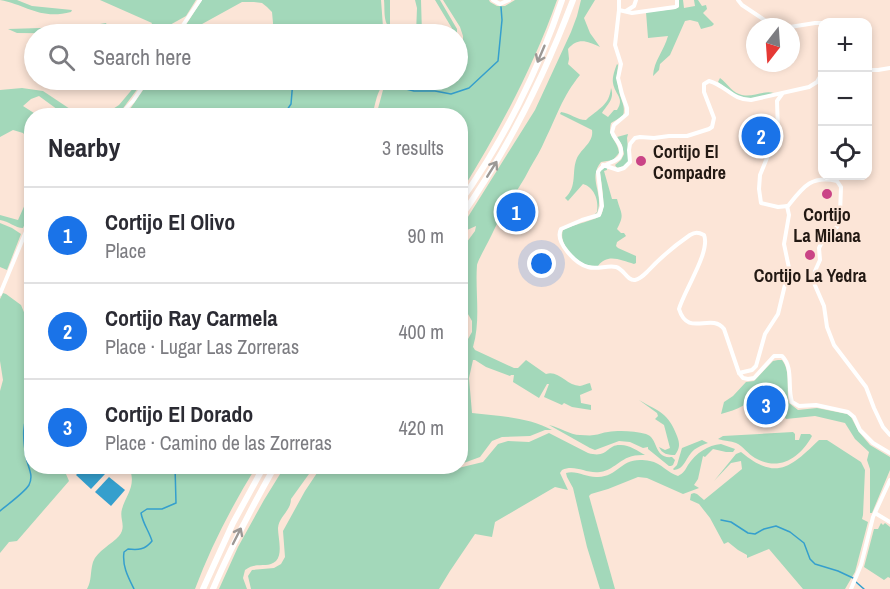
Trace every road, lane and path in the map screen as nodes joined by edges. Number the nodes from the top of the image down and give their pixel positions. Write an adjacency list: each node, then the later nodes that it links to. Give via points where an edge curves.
1 (200, 0): 14 (street)
2 (493, 0): 3 (street, via 500,4)
3 (509, 0)
4 (562, 0): 23 (highway, one-way to 23, via 522,96)
5 (573, 0): 24 (highway, one-way to 5, via 517,126)
6 (619, 0): 10 (street)
7 (636, 0): 11 (street)
8 (677, 0): 11 (street, via 675,7)
9 (738, 0): 12 (street)
10 (619, 10): 11 (street); 22 (street, via 615,45 627,114 612,128 621,148 620,157)
11 (626, 12)
12 (762, 18)
13 (818, 23): 15 (street)
14 (184, 24)
15 (800, 25)
16 (890, 68): 17 (street)
17 (872, 70)
18 (818, 79): 20 (street, via 809,87)
19 (140, 90): 21 (street)
20 (782, 94): 22 (street, via 742,100 710,81 704,84 704,92 714,118 712,127 687,136 635,138 630,144 628,165 618,170); 25 (street, via 777,101 778,131 760,176 759,189 761,202)
21 (126, 108)
22 (602, 165): 28 (street, via 597,176 601,212 561,229 561,244 584,266 616,267 635,280 690,235 704,235 705,250 679,309 691,324 721,325)
23 (468, 189)
24 (468, 206)
25 (787, 206): 28 (street, via 784,244 789,268 778,314 765,334 754,369); 29 (street, via 813,181 824,178 837,181 841,187 837,227 819,248 814,283 834,345 866,387)
26 (24, 236): 27 (street)
27 (0, 294)
28 (739, 373): 30 (street, via 743,378 754,378 774,356 782,356 788,362 792,402 848,412 873,443)
29 (890, 435)
30 (890, 453)
31 (260, 474): 37 (highway)
32 (271, 474): 38 (highway, one-way to 32)
33 (890, 480): 34 (street)
34 (875, 513): 35 (street); 36 (street)
35 (890, 522)
36 (852, 587)
37 (203, 589)
38 (213, 589)

